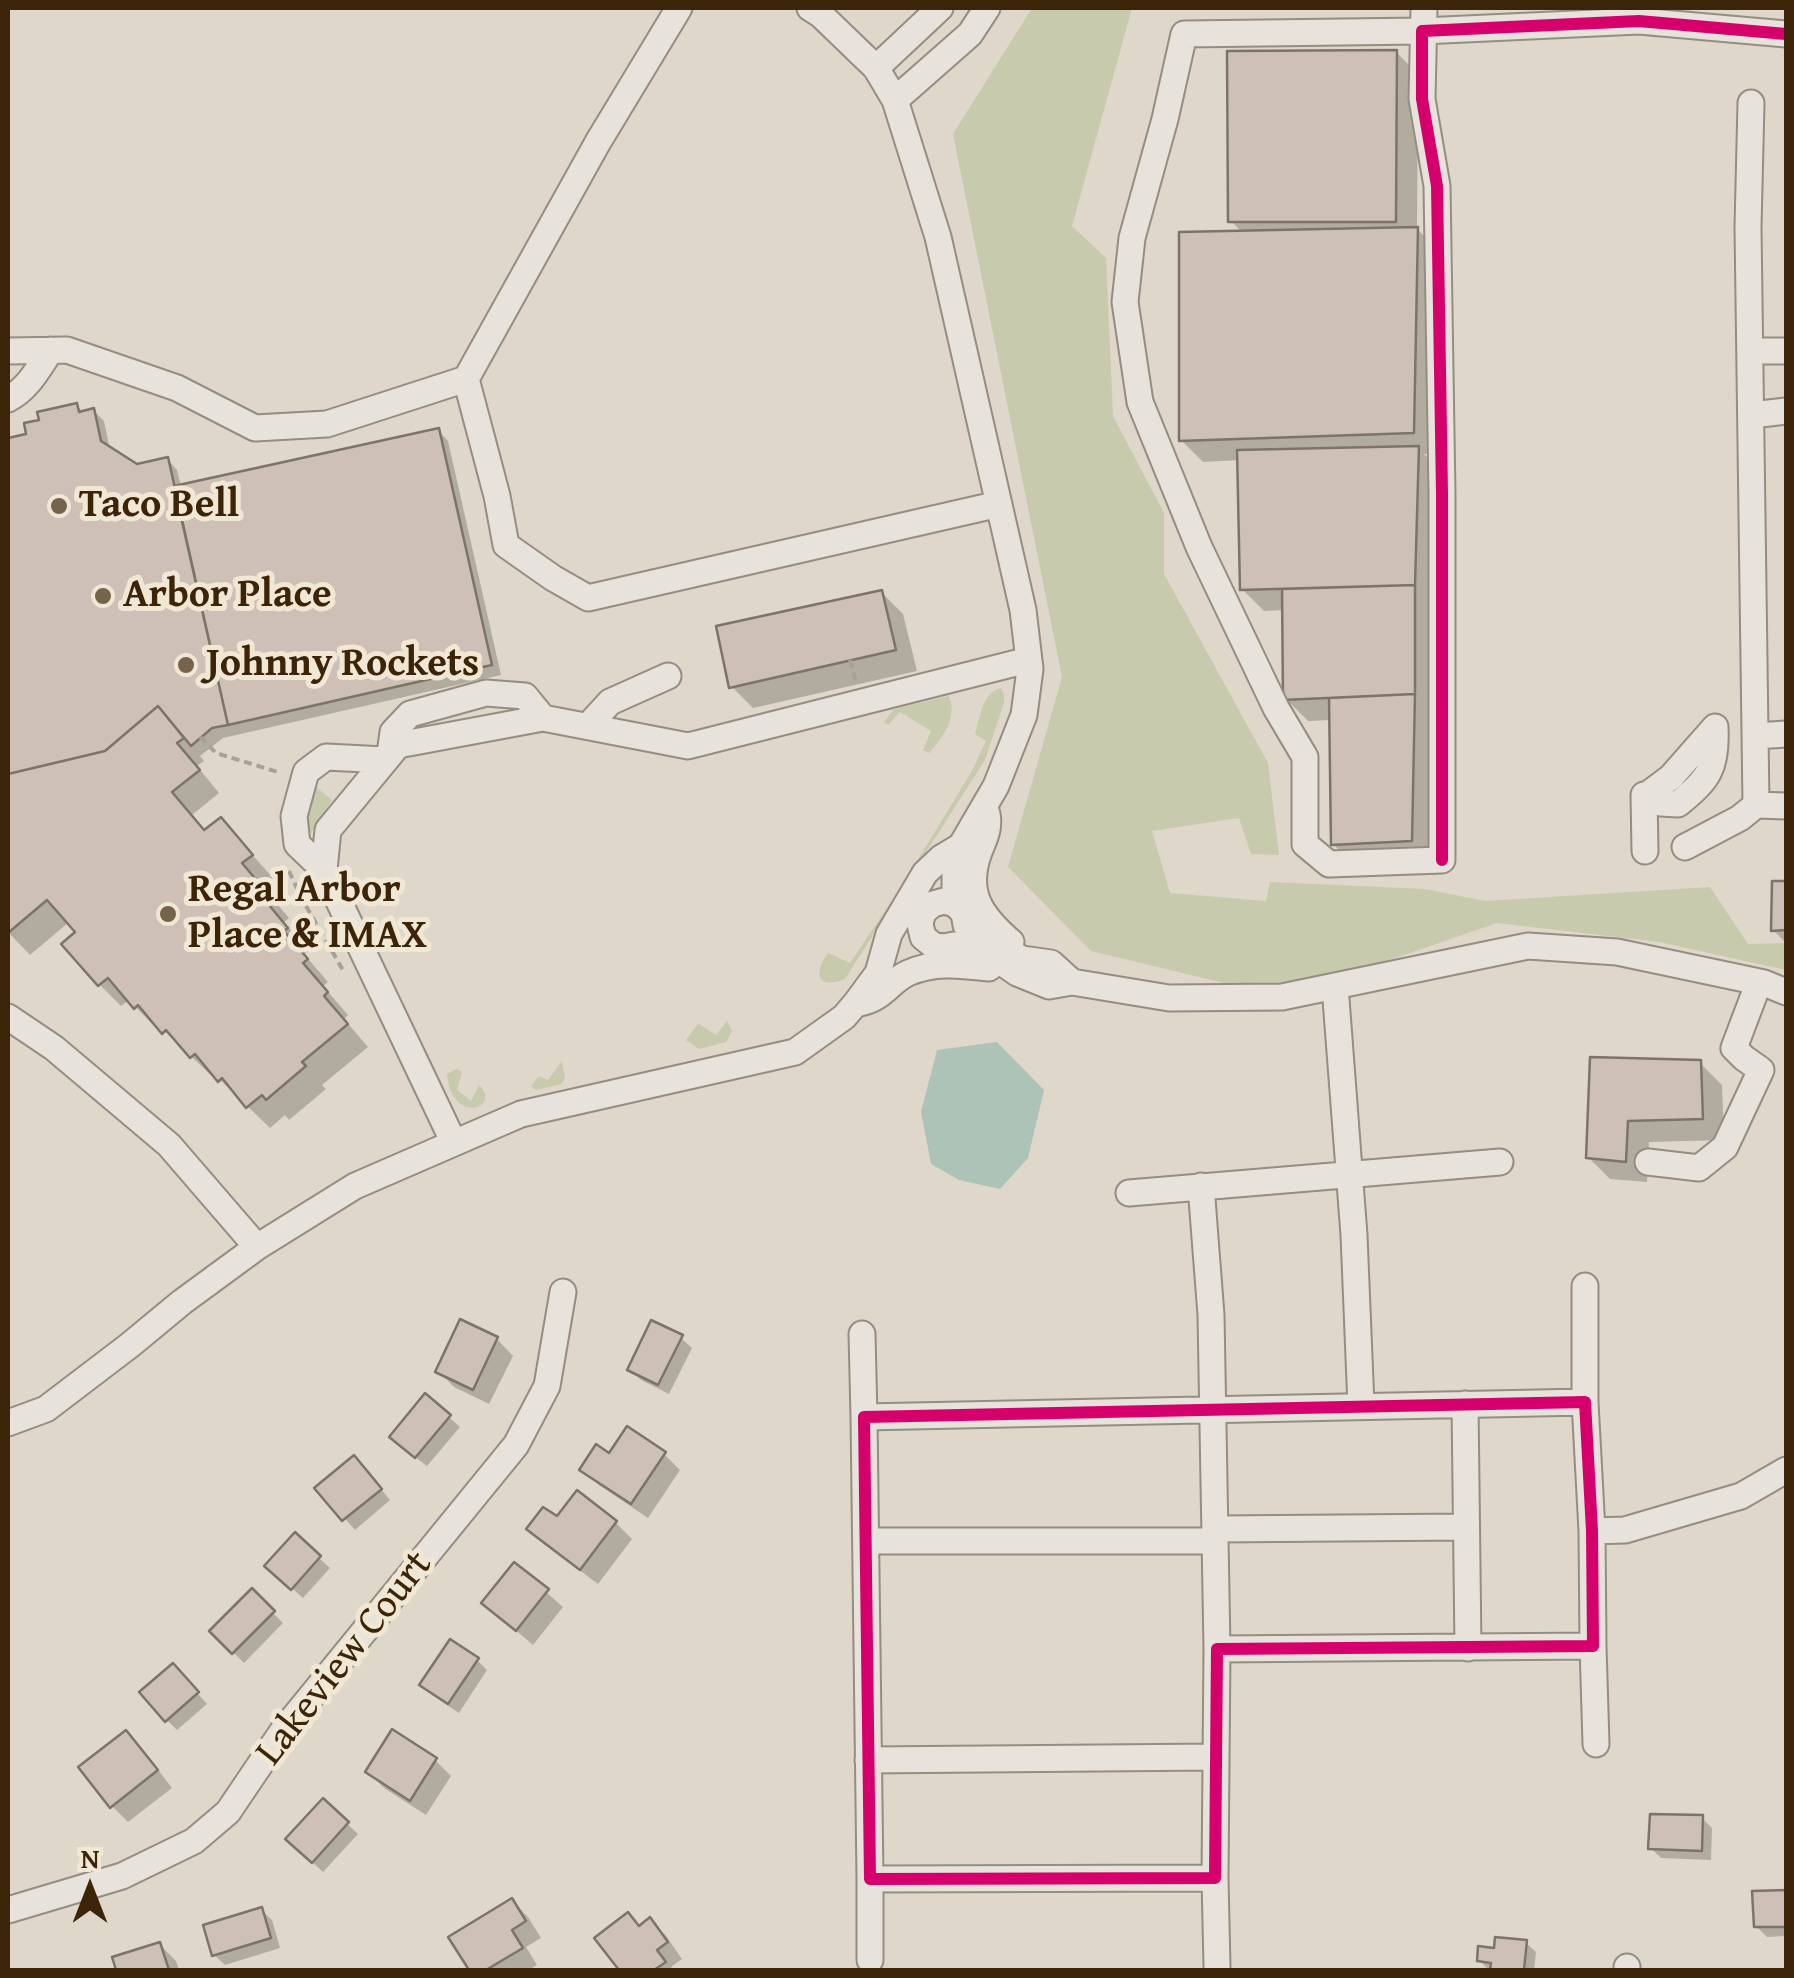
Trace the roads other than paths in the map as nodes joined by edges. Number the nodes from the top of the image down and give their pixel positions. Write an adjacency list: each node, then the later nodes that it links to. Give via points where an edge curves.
1 (680, 8): 16 (street)
2 (810, 8): 9 (street)
3 (940, 8): 9 (street)
4 (987, 8): 10 (street, via 970,34)
5 (1640, 14): 6 (street); 7 (street)
6 (1691, 16): 8 (street)
7 (1423, 19): 7 (street, via 1422,98 1437,217 1442,860 1330,864 1305,844 1305,757 1199,548 1140,402 1126,302 1132,238 1184,34)
8 (1786, 34)
9 (876, 68): 10 (street)
10 (894, 100): 20 (street, via 938,237)
11 (1750, 103): 13 (street)
12 (51, 350): 14 (street); 16 (street, via 177,388 255,428 327,424); 17 (street)
13 (1751, 351): 15 (street); 19 (street)
14 (8, 352)
15 (1786, 352)
16 (466, 379): 20 (street, via 506,545 588,598)
17 (8, 400)
18 (1786, 411): 19 (street)
19 (1752, 415): 25 (street)
20 (999, 504): 21 (street)
21 (1028, 660): 23 (street, via 688,746); 31 (street, via 1024,715)
22 (668, 676): 23 (street, via 610,702)
23 (588, 726): 27 (street, via 543,718 525,696 486,693 410,714 393,732)
24 (1715, 727): 25 (street)
25 (1756, 731): 26 (street); 29 (street)
26 (1786, 734)
27 (388, 757): 35 (street, via 328,830); 35 (street, via 326,756 306,772 294,816 296,844)
28 (1644, 795): 34 (street)
29 (1756, 805): 30 (street); 33 (street)
30 (1786, 806)
31 (982, 810): 32 (street); 39 (street, via 990,826 972,873 978,905 1019,948)
32 (961, 846): 36 (street); 37 (street)
33 (1685, 847)
34 (1645, 851)
35 (324, 870): 48 (street)
36 (925, 873): 37 (street); 38 (street)
37 (944, 924): 38 (street); 39 (street, via 1022,959); 40 (street); 41 (street)
38 (889, 934): 40 (street)
39 (1051, 963): 42 (street)
40 (878, 973): 46 (street)
41 (1017, 973): 42 (street, via 1049,986); 46 (street, via 946,963 906,973 874,1000)
42 (1072, 982): 44 (street, via 1168,998 1282,997)
43 (1759, 982): 44 (street, via 1617,952 1528,946); 45 (street); 50 (street, via 1734,1048 1760,1070 1725,1148 1698,1168)
44 (1335, 986): 51 (street)
45 (1786, 992)
46 (856, 1004): 48 (street, via 795,1052 521,1114)
47 (8, 1017): 54 (street, via 169,1145)
48 (454, 1143): 54 (street, via 355,1186)
49 (1500, 1162): 51 (street)
50 (1648, 1162)
51 (1349, 1173): 52 (street); 60 (street)
52 (1201, 1186): 53 (street); 61 (street)
53 (1128, 1193)
54 (258, 1247): 63 (street, via 46,1408)
55 (1585, 1286): 58 (street)
56 (563, 1292): 77 (street, Lakeview Court, via 547,1386 516,1445 282,1732 228,1812 194,1840 122,1876)
57 (862, 1334): 62 (street)
58 (1584, 1402): 59 (street); 66 (street)
59 (1464, 1404): 60 (street); 65 (street)
60 (1361, 1406): 61 (street)
61 (1212, 1410): 62 (street); 67 (street)
62 (864, 1417): 68 (street)
63 (8, 1423)
64 (1786, 1470): 66 (street, via 1741,1496 1626,1530)
65 (1466, 1527): 67 (street); 70 (street)
66 (1592, 1531): 69 (street)
67 (1215, 1535): 68 (street); 71 (street)
68 (866, 1540): 74 (street)
69 (1593, 1646): 70 (street); 72 (street)
70 (1468, 1648): 71 (street)
71 (1217, 1650): 73 (street)
72 (1596, 1744)
73 (1215, 1757): 74 (street); 75 (street)
74 (868, 1760): 76 (street)
75 (1215, 1878): 76 (street); 79 (street)
76 (870, 1879): 78 (street)
77 (8, 1910)
78 (870, 1960)
79 (1217, 1967)

